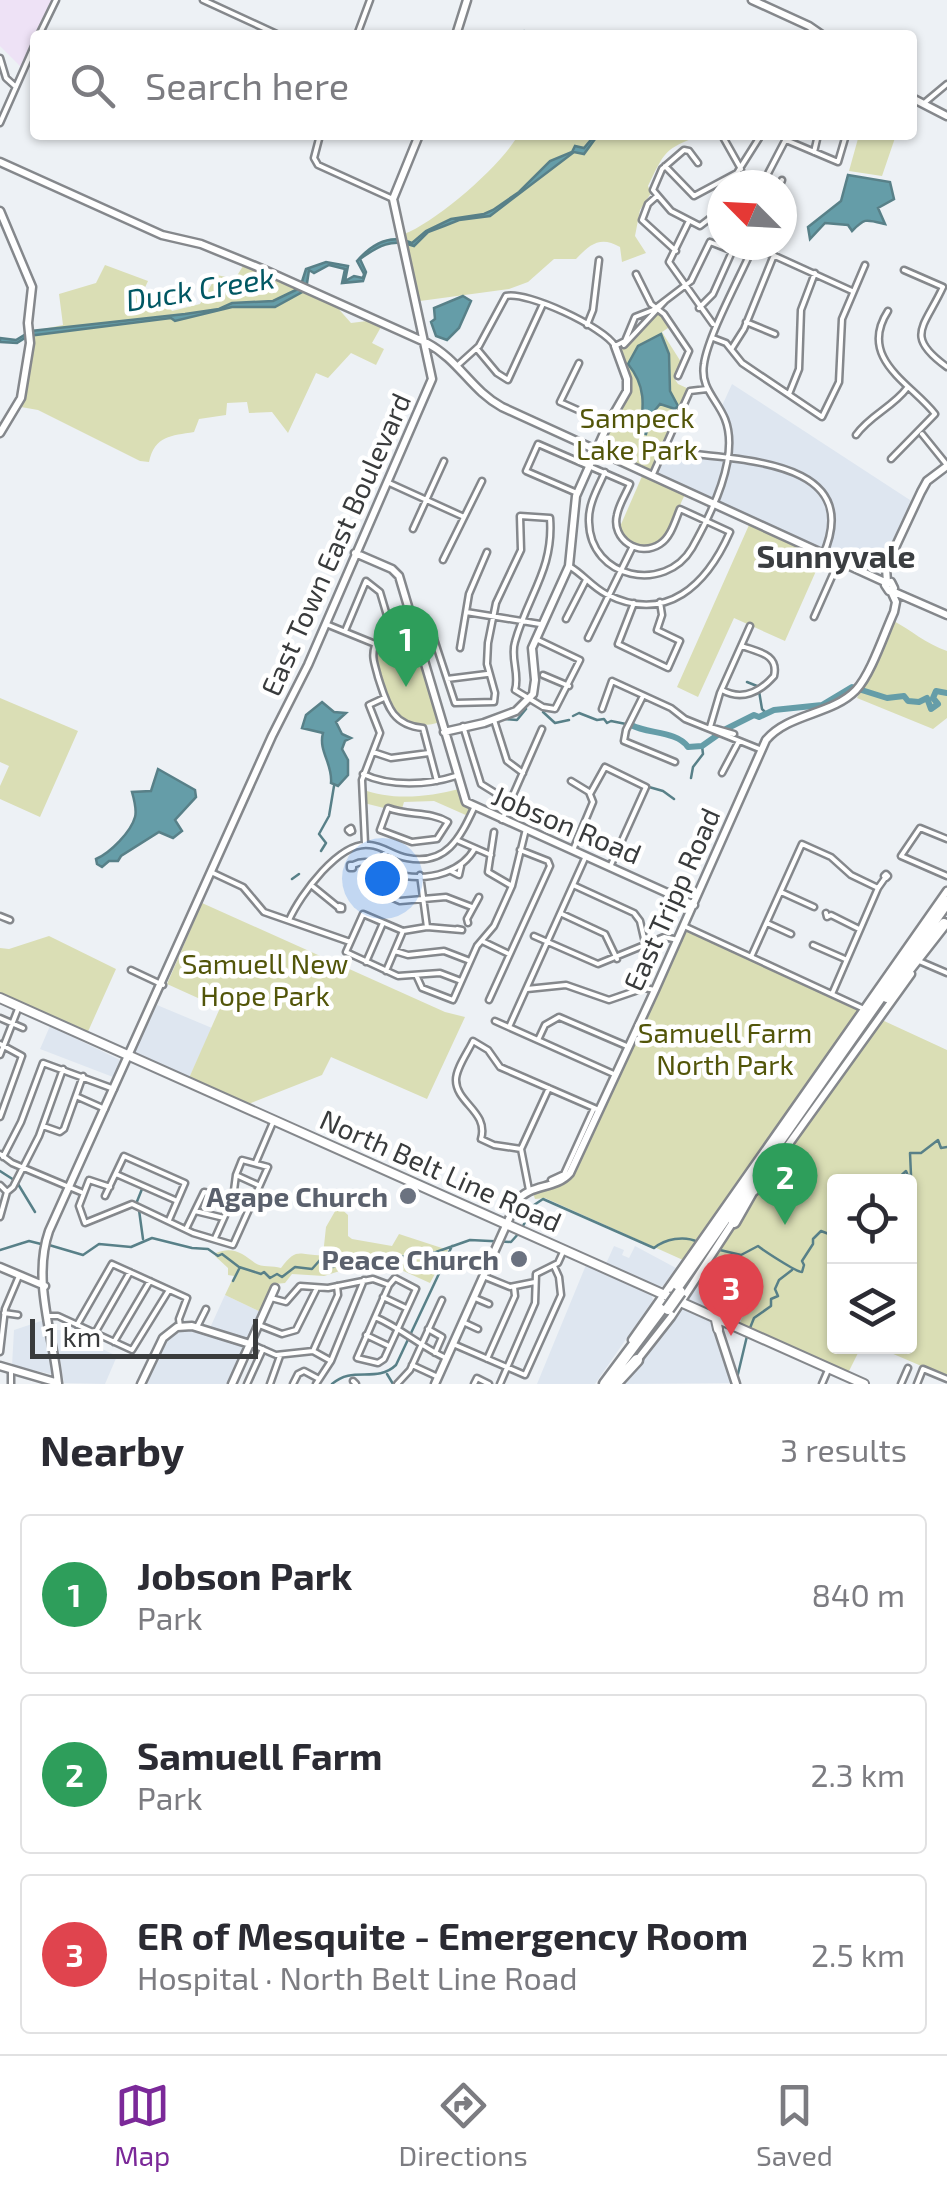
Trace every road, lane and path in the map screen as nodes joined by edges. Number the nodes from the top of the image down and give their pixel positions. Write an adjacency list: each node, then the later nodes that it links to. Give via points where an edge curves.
1 (56, 0): 6 (street)
2 (204, 0): 7 (street)
3 (370, 0): 8 (street)
4 (467, 0): 9 (street)
5 (752, 0): 10 (street)
6 (41, 30)
7 (268, 30)
8 (359, 30)
9 (458, 30)
10 (815, 30)
11 (30, 55): 14 (street)
12 (1, 59): 14 (street)
13 (947, 84): 16 (street)
14 (16, 87): 18 (street)
15 (917, 100): 16 (street)
16 (924, 104): 17 (street)
17 (947, 116)
18 (0, 121)
19 (319, 140): 35 (street, via 318,165)
20 (417, 140): 35 (street)
21 (725, 140): 31 (street)
22 (758, 140): 31 (street)
23 (785, 140): 32 (street)
24 (792, 140): 27 (street)
25 (817, 140): 27 (street)
26 (845, 140): 27 (street, via 838,162)
27 (814, 152)
28 (0, 162): 61 (street, via 154,232 212,248)
29 (698, 162): 30 (street, via 686,150)
30 (665, 166): 33 (street, via 694,196); 34 (street, via 653,190)
31 (741, 169)
32 (770, 170)
33 (707, 190)
34 (657, 196): 37 (street); 40 (street, via 642,219)
35 (393, 199): 61 (street, East Town East Boulevard)
36 (0, 211): 74 (street, via 31,283 21,398)
37 (689, 221): 38 (street, via 700,226); 40 (street)
38 (707, 221)
39 (707, 248): 50 (street)
40 (676, 251): 50 (street, via 669,262)
41 (599, 260): 58 (street)
42 (729, 260): 53 (street)
43 (748, 260): 60 (street)
44 (772, 260): 56 (street)
45 (786, 260): 49 (street)
46 (865, 265): 51 (street)
47 (904, 270): 67 (street, via 943,286 920,336 924,350)
48 (636, 274): 54 (street)
49 (815, 274): 51 (street); 71 (street, via 801,310 799,369)
50 (685, 287): 53 (street); 54 (street)
51 (852, 291): 71 (street, via 842,319 839,382 822,418)
52 (543, 304): 58 (street); 64 (street, via 506,296); 64 (street, via 508,380)
53 (699, 308): 57 (street)
54 (657, 309): 62 (street); 62 (street, via 635,317); 68 (street, via 689,351)
55 (888, 311): 69 (street, via 881,346)
56 (746, 322): 59 (street); 63 (street)
57 (712, 324)
58 (587, 325): 62 (street)
59 (775, 334)
60 (713, 338): 63 (street); 70 (street, via 704,364)
61 (430, 348): 66 (street); 86 (street, East Town East Boulevard, via 432,379)
62 (616, 348): 72 (street, via 628,390)
63 (732, 348): 71 (street)
64 (476, 350): 66 (street)
65 (579, 363): 72 (street, via 560,402)
66 (458, 366): 76 (street, via 490,401)
67 (947, 367)
68 (678, 376)
69 (906, 388): 73 (street, via 935,414); 75 (street)
70 (707, 389): 77 (street, via 690,391); 78 (street, via 726,420)
71 (789, 394)
72 (607, 423): 76 (street)
73 (920, 432): 79 (street); 82 (street)
74 (0, 433)
75 (856, 435)
76 (596, 448): 81 (street); 84 (street)
77 (664, 450): 78 (street); 84 (street)
78 (730, 456): 89 (street); 96 (street, via 776,466 816,485 831,518)
79 (891, 459)
80 (444, 460): 88 (street)
81 (588, 465): 83 (street); 87 (street); 87 (street, via 538,444 526,470)
82 (947, 465): 102 (street, via 925,485)
83 (605, 472): 93 (street, via 630,484 616,524); 100 (street, via 591,504 590,532 600,555)
84 (653, 474): 89 (street)
85 (482, 481): 90 (street)
86 (387, 482): 88 (street); 94 (street, East Town East Boulevard)
87 (576, 493): 99 (street)
88 (428, 501): 90 (street); 92 (street)
89 (712, 503): 91 (street); 96 (street)
90 (464, 518): 97 (street)
91 (705, 520): 93 (street, via 680,509 660,544); 100 (street, via 674,568 652,576); 106 (street, via 730,532 717,561 682,595)
92 (413, 529)
93 (632, 546): 100 (street)
94 (356, 552): 115 (street, East Town East Boulevard); 121 (street, Jobson Road, via 398,574)
95 (487, 552): 109 (street)
96 (823, 555): 98 (street)
97 (444, 560)
98 (838, 562): 102 (street); 112 (street)
99 (568, 565): 101 (street); 116 (street)
100 (621, 572): 104 (street)
101 (586, 580): 104 (street); 114 (street)
102 (888, 583): 103 (street); 105 (street); 108 (street)
103 (904, 594): 105 (street); 108 (street)
104 (608, 595): 107 (street); 119 (street)
105 (918, 599): 110 (street)
106 (660, 602): 107 (street); 107 (street, via 657,630 680,642 668,668 618,644)
107 (634, 603)
108 (895, 605): 143 (street, via 858,688 778,729)
109 (466, 612): 111 (street); 125 (street)
110 (947, 614)
111 (494, 615): 113 (street); 113 (street, via 520,550 520,516 550,518 550,555); 126 (street)
112 (814, 618)
113 (524, 619): 116 (street); 132 (street, via 513,651 515,690)
114 (566, 620)
115 (326, 624): 118 (street); 174 (street, East Town East Boulevard)
116 (542, 624): 120 (street); 132 (street, via 530,652)
117 (750, 626): 124 (street)
118 (345, 631): 122 (street); 123 (street, via 366,581 380,592)
119 (588, 638)
120 (536, 639): 129 (street, via 580,660); 132 (street)
121 (417, 640): 123 (street); 128 (street, via 436,638); 141 (street, Jobson Road)
122 (374, 644): 123 (street); 131 (street)
123 (396, 646)
124 (742, 646): 130 (street); 130 (street, via 769,656 774,676 746,695)
125 (460, 648)
126 (489, 674): 128 (street); 128 (street, via 495,701 455,702)
127 (544, 675): 129 (street)
128 (447, 679)
129 (569, 686): 132 (street, via 555,709)
130 (722, 690): 139 (street)
131 (384, 698): 135 (street, via 368,705); 145 (street, via 399,721 423,728)
132 (530, 698): 136 (street); 141 (street, via 519,708)
133 (642, 698): 134 (street, via 612,681); 139 (street); 146 (street, via 624,741)
134 (602, 709)
135 (376, 718): 137 (street); 144 (street, via 380,733)
136 (494, 720): 138 (street); 147 (street, via 507,761)
137 (365, 724)
138 (463, 726): 141 (street); 154 (street, via 481,784)
139 (710, 727): 142 (street)
140 (542, 730): 147 (street)
141 (444, 731): 150 (street, Jobson Road)
142 (741, 738): 143 (street); 148 (street)
143 (762, 748): 187 (street, East Tripp Road)
144 (373, 752): 145 (street, via 391,758); 149 (street)
145 (429, 753): 151 (street)
146 (675, 762)
147 (523, 773): 154 (street)
148 (722, 773)
149 (363, 774): 151 (street, via 384,782); 157 (street)
150 (456, 776): 151 (street); 155 (street, Jobson Road)
151 (437, 781)
152 (571, 781): 153 (street)
153 (590, 794): 168 (street, via 593,806); 173 (street, via 604,768 646,787)
154 (510, 802): 156 (street)
155 (474, 808): 156 (street, Jobson Road); 163 (street)
156 (502, 820): 158 (street, Jobson Road)
157 (364, 828): 159 (street); 164 (street)
158 (526, 829): 167 (street); 168 (street, Jobson Road)
159 (352, 830)
160 (380, 830): 160 (street, via 428,841 441,835 447,820 386,808)
161 (494, 832): 169 (street)
162 (947, 839): 176 (street, via 920,828 901,856)
163 (459, 840): 165 (street); 166 (street, via 443,854 416,859)
164 (365, 844): 166 (street); 178 (street, via 343,852)
165 (475, 848): 169 (street); 175 (street, via 460,866)
166 (386, 850): 172 (street)
167 (520, 850): 179 (street); 216 (street, via 550,865)
168 (574, 850): 170 (street, Jobson Road)
169 (492, 856): 179 (street, via 488,872)
170 (586, 856): 173 (street, Jobson Road); 180 (street)
171 (353, 865): 172 (street)
172 (379, 866): 175 (street); 185 (street, via 370,887 400,901)
173 (610, 867): 187 (street, Jobson Road)
174 (211, 872): 197 (street, via 242,888 264,912); 228 (street, East Town East Boulevard)
175 (420, 875): 185 (street)
176 (947, 876)
177 (885, 878): 181 (street)
178 (311, 885): 190 (street); 197 (street)
179 (512, 886): 209 (street)
180 (573, 886): 193 (street); 214 (street, via 634,914)
181 (878, 888): 183 (street, via 802,844); 205 (street)
182 (947, 891): 235 (street)
183 (780, 892): 188 (street); 201 (street)
184 (479, 897): 191 (street)
185 (423, 900): 191 (street, via 446,897); 203 (street)
186 (947, 902): 255 (highway)
187 (694, 905): 202 (street, East Tripp Road)
188 (810, 906)
189 (3, 907): 194 (street)
190 (338, 907)
191 (472, 907): 200 (street)
192 (947, 910): 235 (highway)
193 (560, 914): 212 (street); 218 (street, via 604,934)
194 (0, 915): 196 (street)
195 (830, 916): 205 (street)
196 (10, 920)
197 (289, 920): 211 (street)
198 (946, 922): 221 (street); 235 (highway)
199 (383, 923): 206 (street); 211 (street, via 364,914); 222 (street)
200 (468, 923)
201 (767, 924): 207 (street); 217 (street)
202 (684, 926): 210 (street, East Tripp Road); 217 (street)
203 (427, 927): 204 (street); 206 (street)
204 (457, 929)
205 (860, 929): 219 (street)
206 (403, 931): 215 (street)
207 (787, 932)
208 (534, 936): 212 (street)
209 (481, 940): 216 (street); 220 (street)
210 (678, 940): 214 (street); 230 (street, East Tripp Road)
211 (350, 942): 222 (street, via 346,954)
212 (547, 942): 218 (street, via 598,964); 229 (street)
213 (816, 946): 219 (street)
214 (646, 947): 218 (street)
215 (395, 951): 220 (street, via 444,951); 224 (street)
216 (509, 954): 232 (street)
217 (752, 957): 231 (street)
218 (617, 959)
219 (845, 960): 231 (street)
220 (470, 961): 227 (street)
221 (919, 961): 225 (street); 282 (street)
222 (366, 962): 224 (street)
223 (130, 970): 228 (street)
224 (386, 972): 226 (street)
225 (947, 973)
226 (417, 976): 227 (street, via 440,973); 227 (street, via 422,988 451,1001)
227 (461, 981)
228 (161, 984): 245 (street, East Town East Boulevard)
229 (527, 989): 230 (street, via 566,986 603,1000); 239 (street)
230 (655, 990): 243 (street, East Tripp Road)
231 (832, 994): 235 (street)
232 (489, 1000)
233 (1, 1001): 234 (main road, North Belt Line Road)
234 (19, 1010): 238 (street); 245 (main road, North Belt Line Road)
235 (869, 1011): 259 (highway); 273 (street)
236 (0, 1018): 238 (street)
237 (495, 1021): 239 (street)
238 (13, 1024): 240 (street); 242 (street)
239 (509, 1027): 241 (street)
240 (23, 1028)
241 (538, 1040): 243 (street, via 559,1017); 247 (street)
242 (2, 1044): 244 (street); 254 (street, via 21,1054)
243 (630, 1047): 247 (street, East Tripp Road)
244 (0, 1055)
245 (127, 1059): 250 (street, East Town East Boulevard); 256 (main road, North Belt Line Road)
246 (63, 1069): 248 (street); 257 (street); 260 (street, via 42,1064)
247 (616, 1075): 253 (street, East Tripp Road)
248 (83, 1076): 250 (street); 251 (street)
249 (550, 1088): 253 (street); 258 (street); 258 (street, via 500,1067 472,1041 457,1086 482,1122 482,1139)
250 (113, 1089): 252 (street, East Town East Boulevard)
251 (76, 1096): 252 (street); 257 (street, via 62,1131)
252 (104, 1108): 269 (street, East Town East Boulevard)
253 (597, 1109): 265 (street, via 564,1174); 270 (street, East Tripp Road, via 566,1178)
254 (0, 1117)
255 (792, 1121): 273 (highway); 286 (highway)
256 (273, 1122): 261 (street); 284 (main road, North Belt Line Road)
257 (42, 1126): 262 (street)
258 (521, 1149): 270 (street)
259 (774, 1155): 282 (highway); 286 (highway)
260 (1, 1156): 262 (street)
261 (256, 1162): 264 (street, via 244,1158); 267 (street, via 268,1168)
262 (22, 1167): 269 (street); 271 (street)
263 (116, 1174): 268 (street); 276 (street); 276 (street, via 124,1156 185,1183)
264 (236, 1175): 267 (street); 275 (street)
265 (551, 1180)
266 (0, 1185): 271 (street)
267 (260, 1186): 285 (street, via 234,1244)
268 (110, 1187): 272 (street, via 91,1178); 274 (street)
269 (69, 1188): 272 (street); 298 (street, East Town East Boulevard, via 45,1250)
270 (529, 1190): 284 (street, East Tripp Road, via 517,1201)
271 (7, 1192): 277 (street)
272 (83, 1194): 281 (street, via 84,1224 132,1204)
273 (733, 1194): 286 (street)
274 (106, 1196)
275 (233, 1198): 278 (street, via 204,1192); 280 (street)
276 (177, 1201): 281 (street)
277 (2, 1209): 279 (street)
278 (195, 1211): 280 (street); 283 (street)
279 (0, 1217)
280 (224, 1218): 285 (street)
281 (169, 1220): 283 (street)
282 (734, 1222): 286 (street)
283 (186, 1229): 285 (street)
284 (513, 1230): 287 (main road, North Belt Line Road); 291 (street, East Tripp Road)
285 (215, 1238)
286 (713, 1239): 307 (highway)
287 (563, 1251): 288 (street); 307 (main road, North Belt Line Road)
288 (554, 1266): 295 (street, via 538,1272); 345 (street, via 560,1296 523,1376)
289 (0, 1269): 292 (street)
290 (130, 1272): 294 (street); 319 (street, via 112,1264); 326 (street)
291 (483, 1276): 299 (street); 305 (street, East Tripp Road)
292 (18, 1277): 298 (street); 313 (street)
293 (364, 1280): 296 (street); 297 (street); 342 (street)
294 (150, 1281): 302 (street); 328 (street)
295 (535, 1282): 299 (street); 345 (street, via 535,1303)
296 (337, 1285): 301 (street); 335 (street)
297 (389, 1285): 304 (street); 310 (street, via 396,1278 416,1289)
298 (44, 1286): 315 (street, East Town East Boulevard)
299 (514, 1287): 340 (street)
300 (276, 1288): 303 (street)
301 (316, 1288): 308 (street, via 298,1287); 320 (street, via 296,1330 282,1334)
302 (168, 1290): 321 (street, via 187,1298); 328 (street, via 132,1350)
303 (271, 1298): 308 (street); 320 (street)
304 (383, 1298): 310 (street); 316 (street)
305 (474, 1298): 309 (street); 317 (street, East Tripp Road)
306 (442, 1300): 324 (street)
307 (670, 1301): 318 (main road, North Belt Line Road); 334 (street); 341 (street); 365 (highway)
308 (283, 1302): 312 (street)
309 (488, 1304)
310 (407, 1308): 323 (street)
311 (206, 1309): 322 (street)
312 (282, 1312)
313 (4, 1314): 314 (street); 336 (street)
314 (18, 1315)
315 (49, 1316): 319 (street); 357 (street, East Town East Boulevard)
316 (375, 1317): 323 (street); 327 (street)
317 (462, 1322): 325 (street); 330 (street, East Tripp Road)
318 (719, 1323): 346 (main road, North Belt Line Road); 366 (street)
319 (77, 1324): 326 (street)
320 (259, 1325): 329 (street)
321 (180, 1326): 322 (street); 358 (street, via 161,1340)
322 (197, 1327): 329 (street)
323 (398, 1328): 331 (street); 332 (street)
324 (428, 1329): 332 (street); 337 (street, via 442,1336)
325 (478, 1329)
326 (95, 1333): 328 (street)
327 (366, 1336): 331 (street); 331 (street, via 356,1358 380,1362)
328 (114, 1342)
329 (250, 1344): 333 (street); 359 (street)
330 (453, 1344): 339 (street, East Tripp Road); 340 (street)
331 (390, 1346)
332 (421, 1346): 337 (street); 343 (street)
333 (262, 1350): 338 (street); 360 (street)
334 (624, 1350): 365 (highway)
335 (313, 1351): 338 (street); 342 (street)
336 (0, 1352)
337 (435, 1353): 339 (street)
338 (280, 1355): 361 (street)
339 (446, 1358): 351 (street, East Tripp Road)
340 (487, 1359): 345 (street)
341 (637, 1360): 365 (highway)
342 (330, 1361): 354 (street)
343 (412, 1365): 351 (street); 355 (street)
344 (0, 1368): 348 (street)
345 (506, 1368): 353 (street)
346 (828, 1368): 367 (street); 368 (main road, North Belt Line Road)
347 (908, 1368): 369 (street)
348 (11, 1369): 350 (street); 356 (street)
349 (944, 1378): 370 (street, via 923,1369); 371 (street)
350 (34, 1380): 357 (street)
351 (437, 1380)
352 (476, 1381): 364 (street)
353 (501, 1381)
354 (317, 1382): 362 (street, via 304,1371)
355 (399, 1382): 363 (street)
356 (11, 1384)
357 (58, 1384)
358 (141, 1384)
359 (232, 1384)
360 (247, 1384)
361 (270, 1384)
362 (292, 1384)
363 (410, 1384)
364 (490, 1384)
365 (609, 1384)
366 (736, 1384)
367 (822, 1384)
368 (861, 1384)
369 (901, 1384)
370 (917, 1384)
371 (939, 1384)

